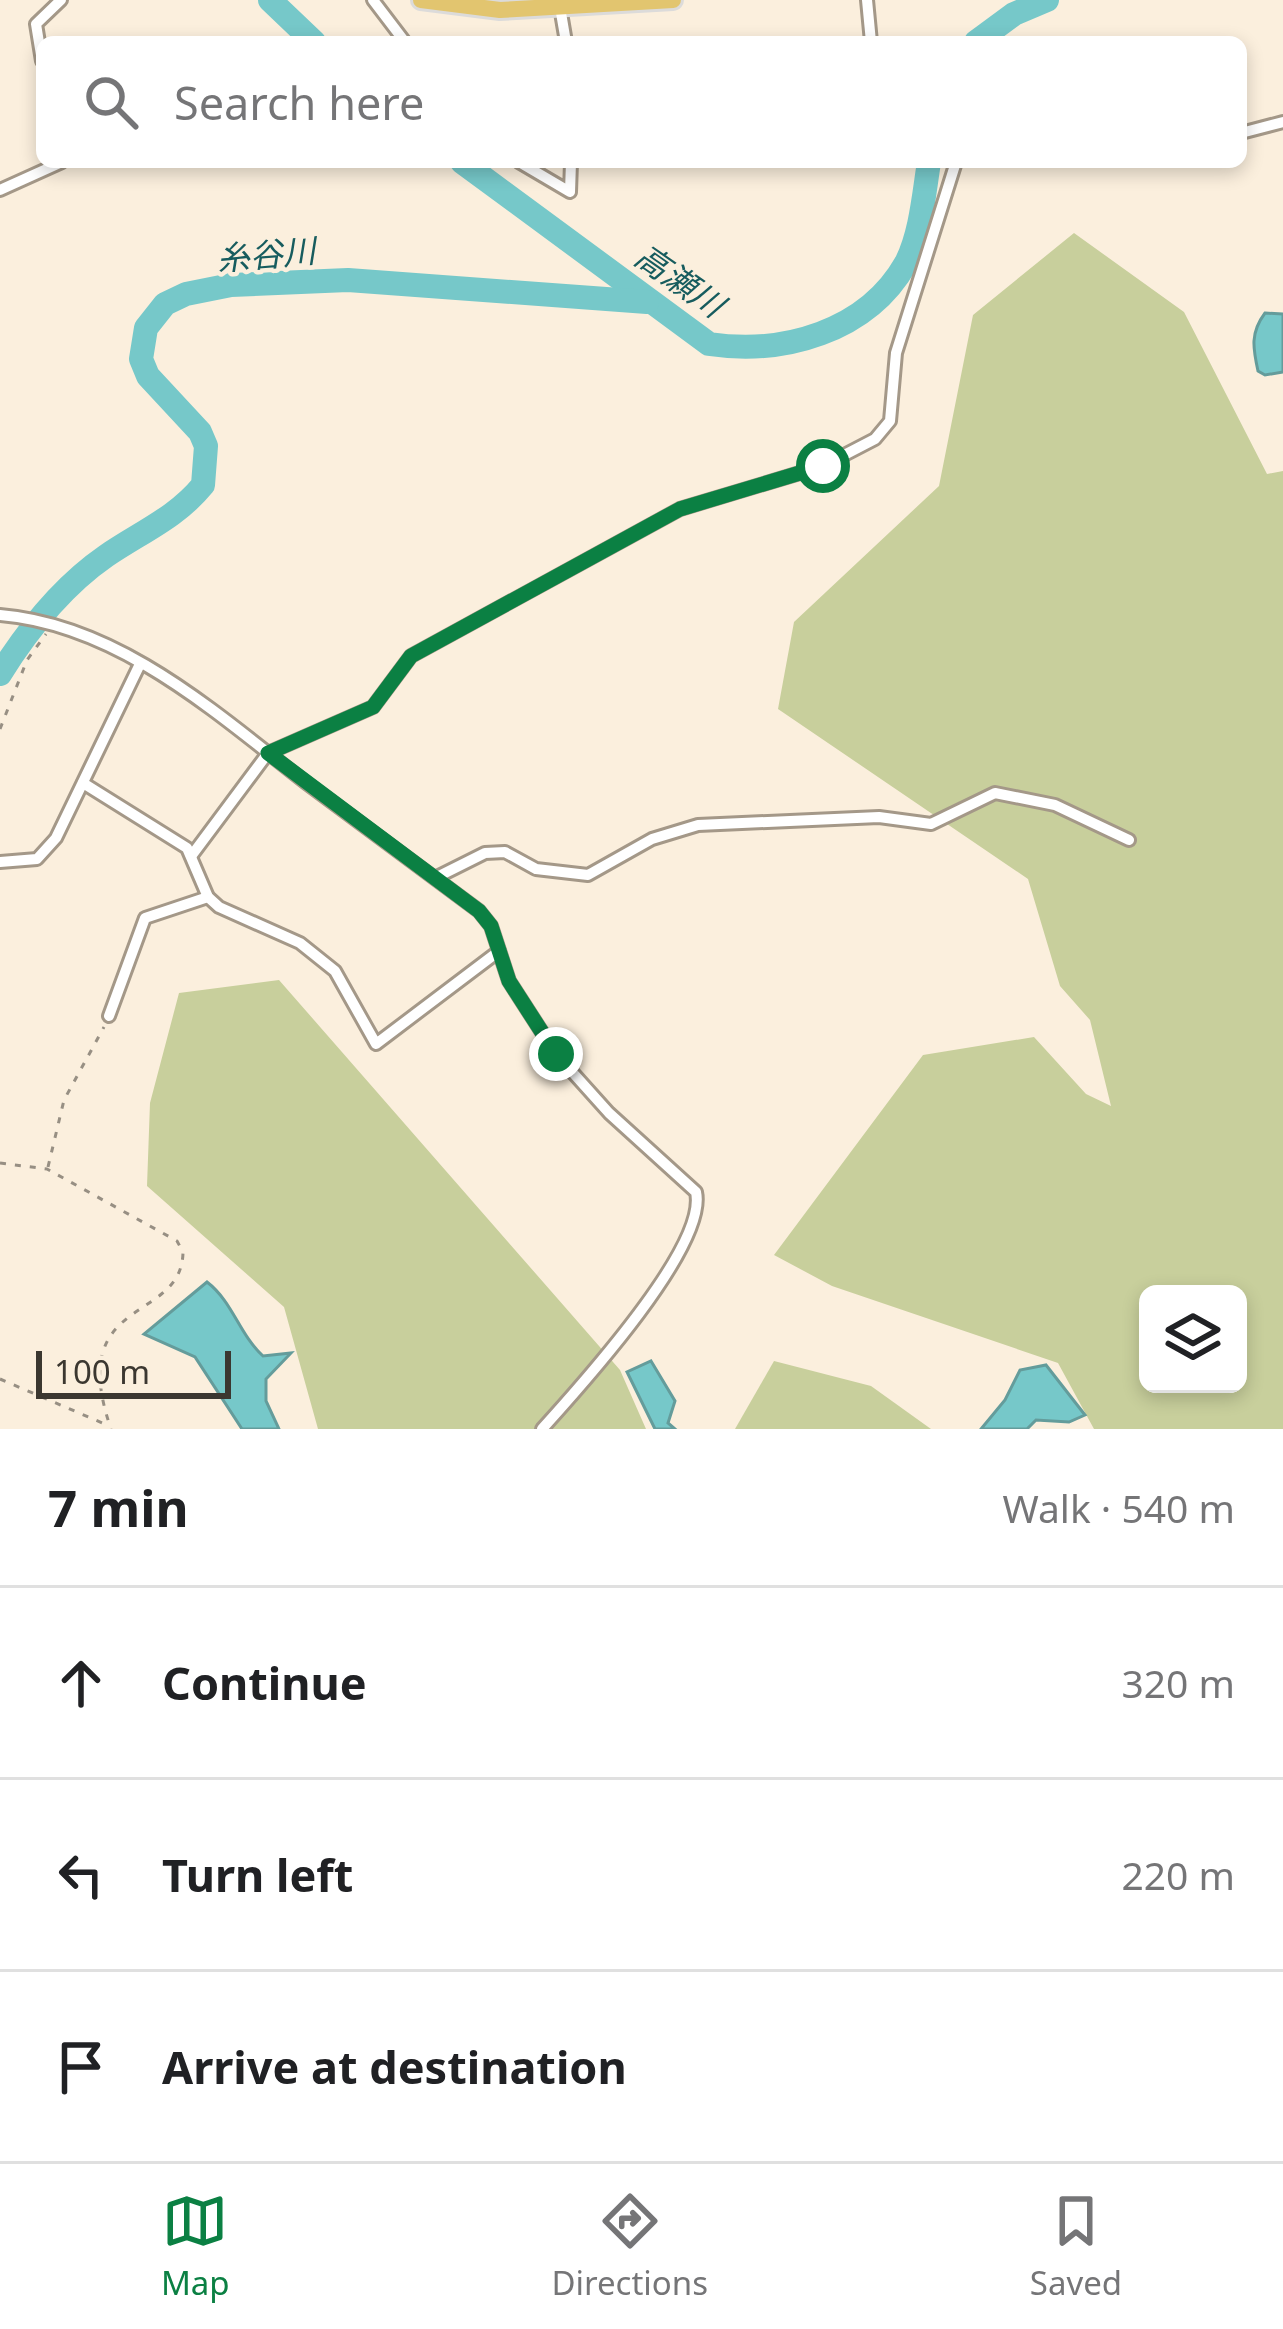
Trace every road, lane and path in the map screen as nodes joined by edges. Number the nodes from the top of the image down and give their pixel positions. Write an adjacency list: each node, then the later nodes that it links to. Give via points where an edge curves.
1 (62, 0): 7 (street, via 36,23)
2 (373, 0): 8 (street)
3 (421, 0): 6 (main road)
4 (673, 0): 6 (main road)
5 (867, 0): 10 (street)
6 (560, 8): 9 (street)
7 (38, 36)
8 (400, 36)
9 (565, 36)
10 (870, 36)
11 (1283, 122): 12 (street)
12 (1247, 131)
13 (49, 168): 17 (street)
14 (529, 168): 15 (street, via 570,192)
15 (572, 168)
16 (954, 168): 22 (street, via 896,353 890,421 875,439 823,466 680,509 411,656 373,707)
17 (0, 190)
18 (0, 615): 19 (street)
19 (54, 622): 20 (street); 21 (path, via 27,660)
20 (140, 664): 22 (street); 23 (street)
21 (0, 729)
22 (268, 753): 25 (street); 27 (street)
23 (83, 783): 25 (street); 26 (street, via 38,859)
24 (1129, 840): 27 (street, via 1055,805 995,793 931,824 879,817 698,825 652,839 588,875 536,868 505,852 485,853)
25 (192, 855): 28 (street)
26 (0, 862)
27 (435, 878): 29 (street, via 479,911)
28 (208, 897): 29 (street, via 300,943 335,971 376,1044); 30 (street, via 145,918)
29 (499, 951): 35 (street, via 556,1054 609,1113 688,1180 700,1207 673,1265 620,1340)
30 (110, 1016): 32 (path, via 64,1100)
31 (0, 1163): 32 (path)
32 (47, 1169): 34 (path, via 177,1241 183,1252 178,1273 101,1347)
33 (0, 1379): 34 (path)
34 (110, 1427)
35 (542, 1429)

